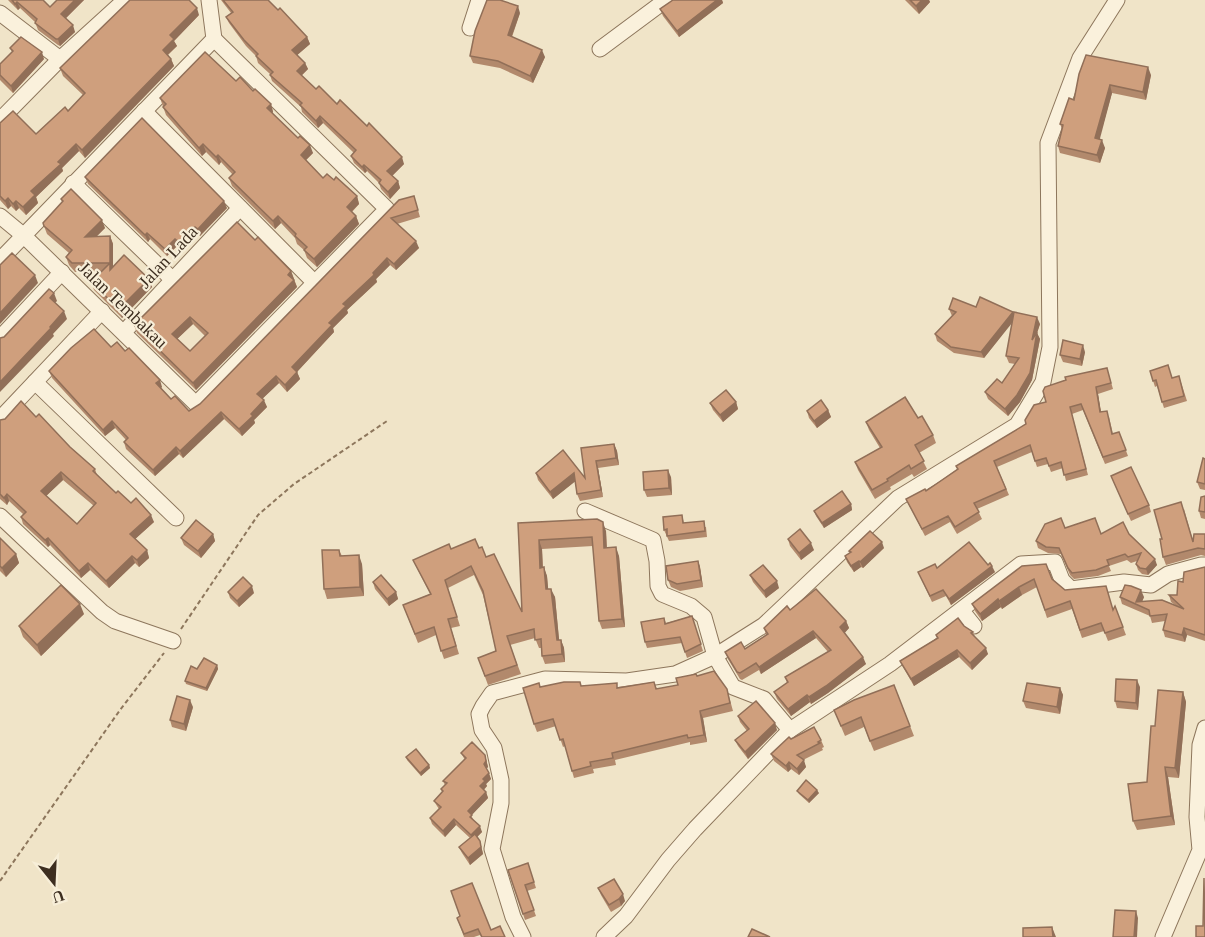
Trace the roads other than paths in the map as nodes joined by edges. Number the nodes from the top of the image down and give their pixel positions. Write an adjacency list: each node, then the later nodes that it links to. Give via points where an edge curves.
1 (125, 0): 10 (street)
2 (209, 0): 8 (street)
3 (478, 0): 7 (street)
4 (666, 0): 9 (street)
5 (1117, 0): 33 (street, via 1080,58 1048,143 1050,347 1043,382 1017,425 898,498 764,626)
6 (0, 13): 10 (street)
7 (470, 28)
8 (214, 39): 11 (street); 20 (street, via 387,209)
9 (600, 49)
10 (60, 59): 12 (street)
11 (144, 111): 13 (street); 14 (street)
12 (0, 120)
13 (73, 183): 16 (street); 19 (street)
14 (240, 208): 19 (street, Jalan Lada); 20 (street)
15 (0, 216): 16 (street, Jalan Tembakau)
16 (23, 235): 17 (street); 18 (street, Jalan Tembakau)
17 (0, 260)
18 (62, 272): 21 (street, Jalan Tembakau); 23 (street)
19 (173, 280): 22 (street, Jalan Lada)
20 (314, 282): 22 (street, Jalan Tembakau, via 196,404)
21 (102, 311): 22 (street, Jalan Tembakau); 24 (street)
22 (124, 332)
23 (0, 338)
24 (35, 382): 25 (street); 28 (street)
25 (0, 419)
26 (585, 511): 33 (street, via 654,540 662,594 691,606 704,617)
27 (0, 516): 32 (street, via 102,612 115,621)
28 (177, 518)
29 (1205, 565): 30 (street, via 1168,574 1151,585 1124,582 1071,589 1062,580 1055,562 1021,564)
30 (962, 610): 31 (street); 35 (street, via 890,664)
31 (974, 626)
32 (173, 641)
33 (715, 656): 35 (street, via 733,687 764,699); 36 (street, via 675,674 627,681 545,680 492,693 483,706 479,714 483,730 495,748 501,780 492,849)
34 (1205, 728): 38 (street, via 1200,745 1197,817 1200,850)
35 (790, 730): 37 (street, via 695,829 626,916)
36 (523, 937)
37 (604, 937)
38 (1163, 937)

